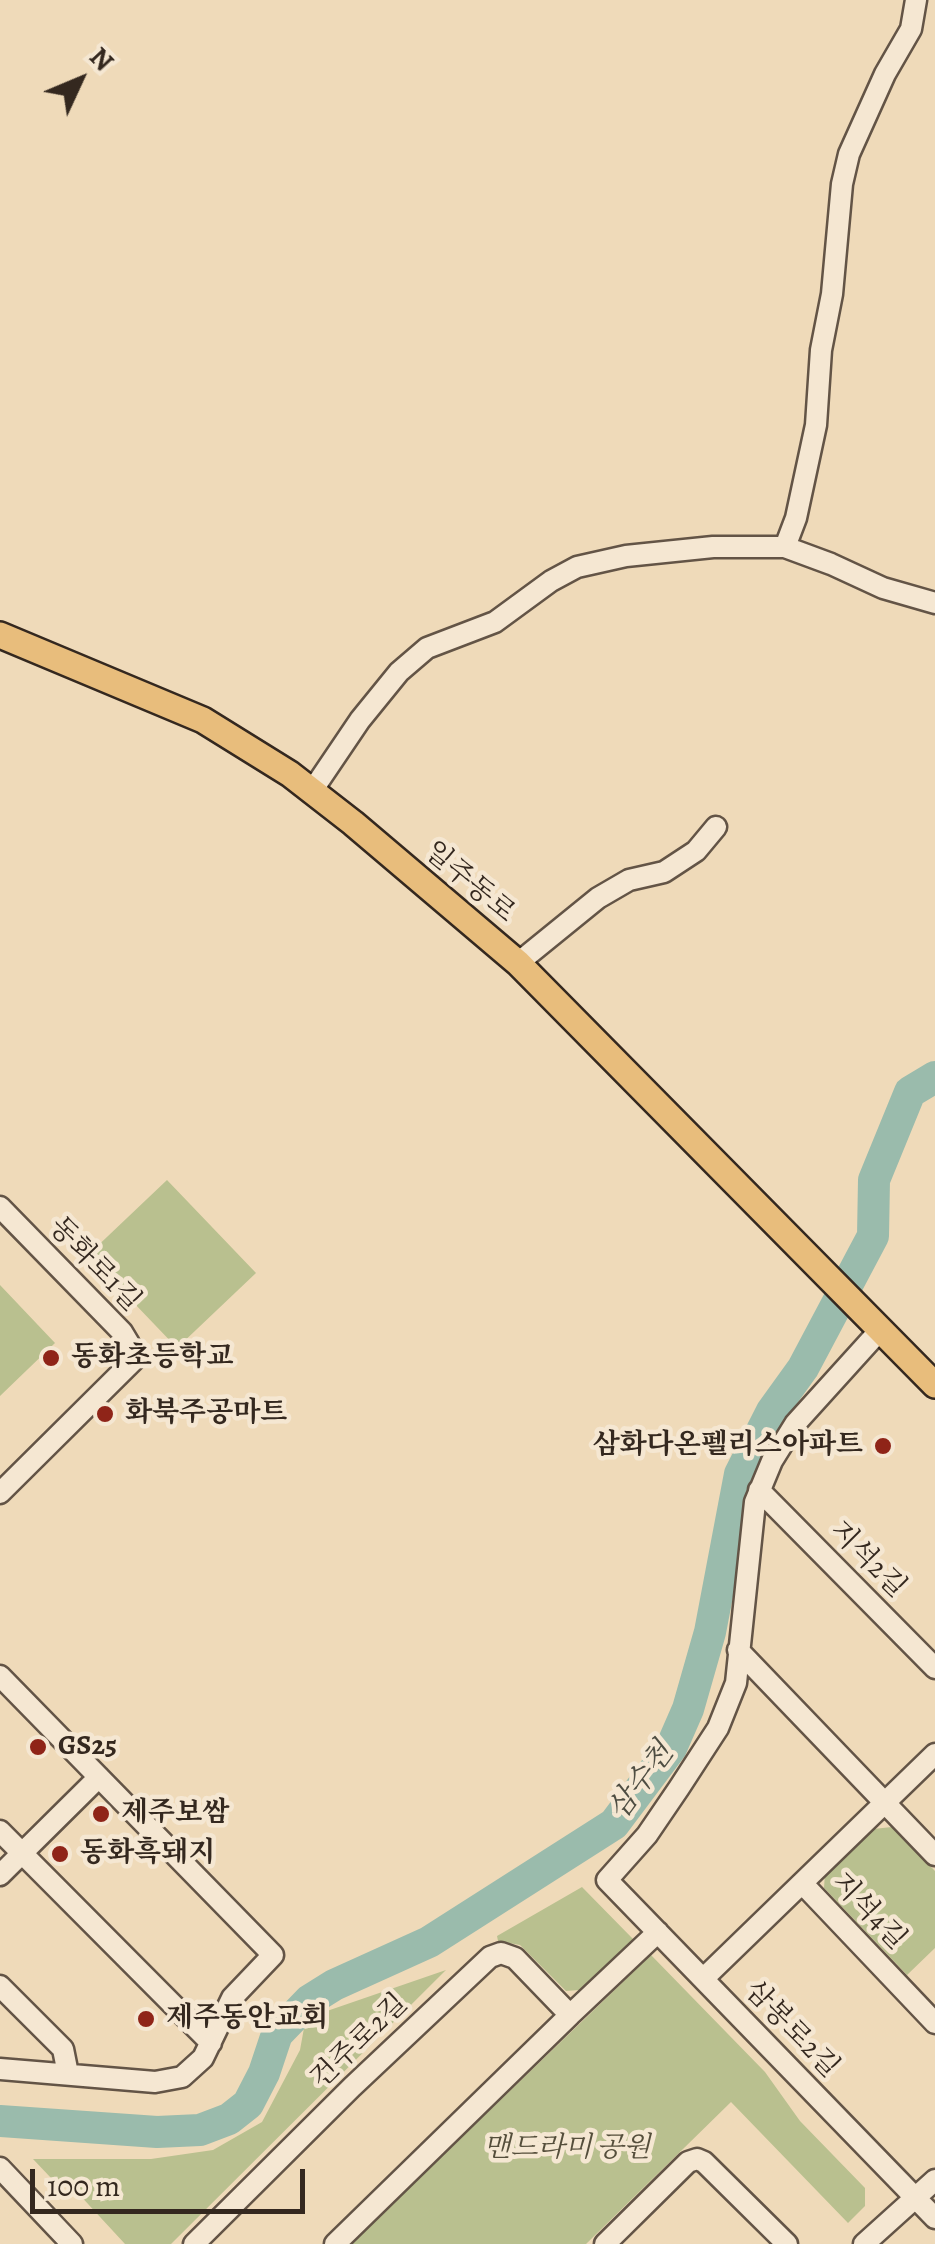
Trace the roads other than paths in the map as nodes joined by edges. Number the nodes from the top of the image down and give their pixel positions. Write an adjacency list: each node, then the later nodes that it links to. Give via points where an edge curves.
1 (916, 0): 2 (street, via 911,29 848,154 816,425)
2 (785, 548): 3 (street); 5 (street, via 713,548 577,567 495,622 428,648 399,672)
3 (935, 603)
4 (0, 635): 5 (main road, 일주동로, via 203,720)
5 (312, 792): 7 (main road, 일주동로)
6 (716, 827): 7 (street, via 696,851 664,872 629,880 598,898)
7 (518, 963): 9 (main road, 일주동로)
8 (0, 1207): 12 (street, 동화로1길, via 122,1332 133,1361)
9 (876, 1323): 10 (main road); 11 (street, via 795,1424)
10 (935, 1385)
11 (760, 1490): 13 (street); 14 (street, 지석2길)
12 (0, 1493)
13 (738, 1650): 18 (street); 24 (street, 삼봉로2길, via 736,1682 718,1728 647,1835 608,1880)
14 (935, 1668)
15 (0, 1676): 17 (street)
16 (935, 1754): 18 (street, 지석4길)
17 (99, 1778): 20 (street); 29 (street, via 273,1955 232,1998)
18 (885, 1803): 21 (street); 23 (street, 지석4길)
19 (0, 1831): 20 (street)
20 (22, 1853): 22 (street); 29 (street)
21 (935, 1855)
22 (0, 1875)
23 (802, 1883): 25 (street, 지석4길); 28 (street, 지석4길)
24 (658, 1932): 25 (street, 삼봉로2길); 27 (street)
25 (704, 1978): 34 (street, 삼봉로2길)
26 (0, 1986): 31 (street, via 62,2049)
27 (570, 2015): 37 (street, 건주로2길, via 515,1958 490,1957); 39 (street)
28 (935, 2023)
29 (211, 2043): 31 (street, via 193,2069 169,2082)
30 (0, 2069): 31 (street)
31 (68, 2074)
32 (0, 2169): 38 (street)
33 (935, 2180): 34 (street)
34 (916, 2198): 35 (street, 삼봉로2길); 41 (street)
35 (935, 2218)
36 (775, 2240): 40 (street, via 697,2159)
37 (199, 2242)
38 (72, 2244)
39 (336, 2244)
40 (606, 2244)
41 (864, 2244)

